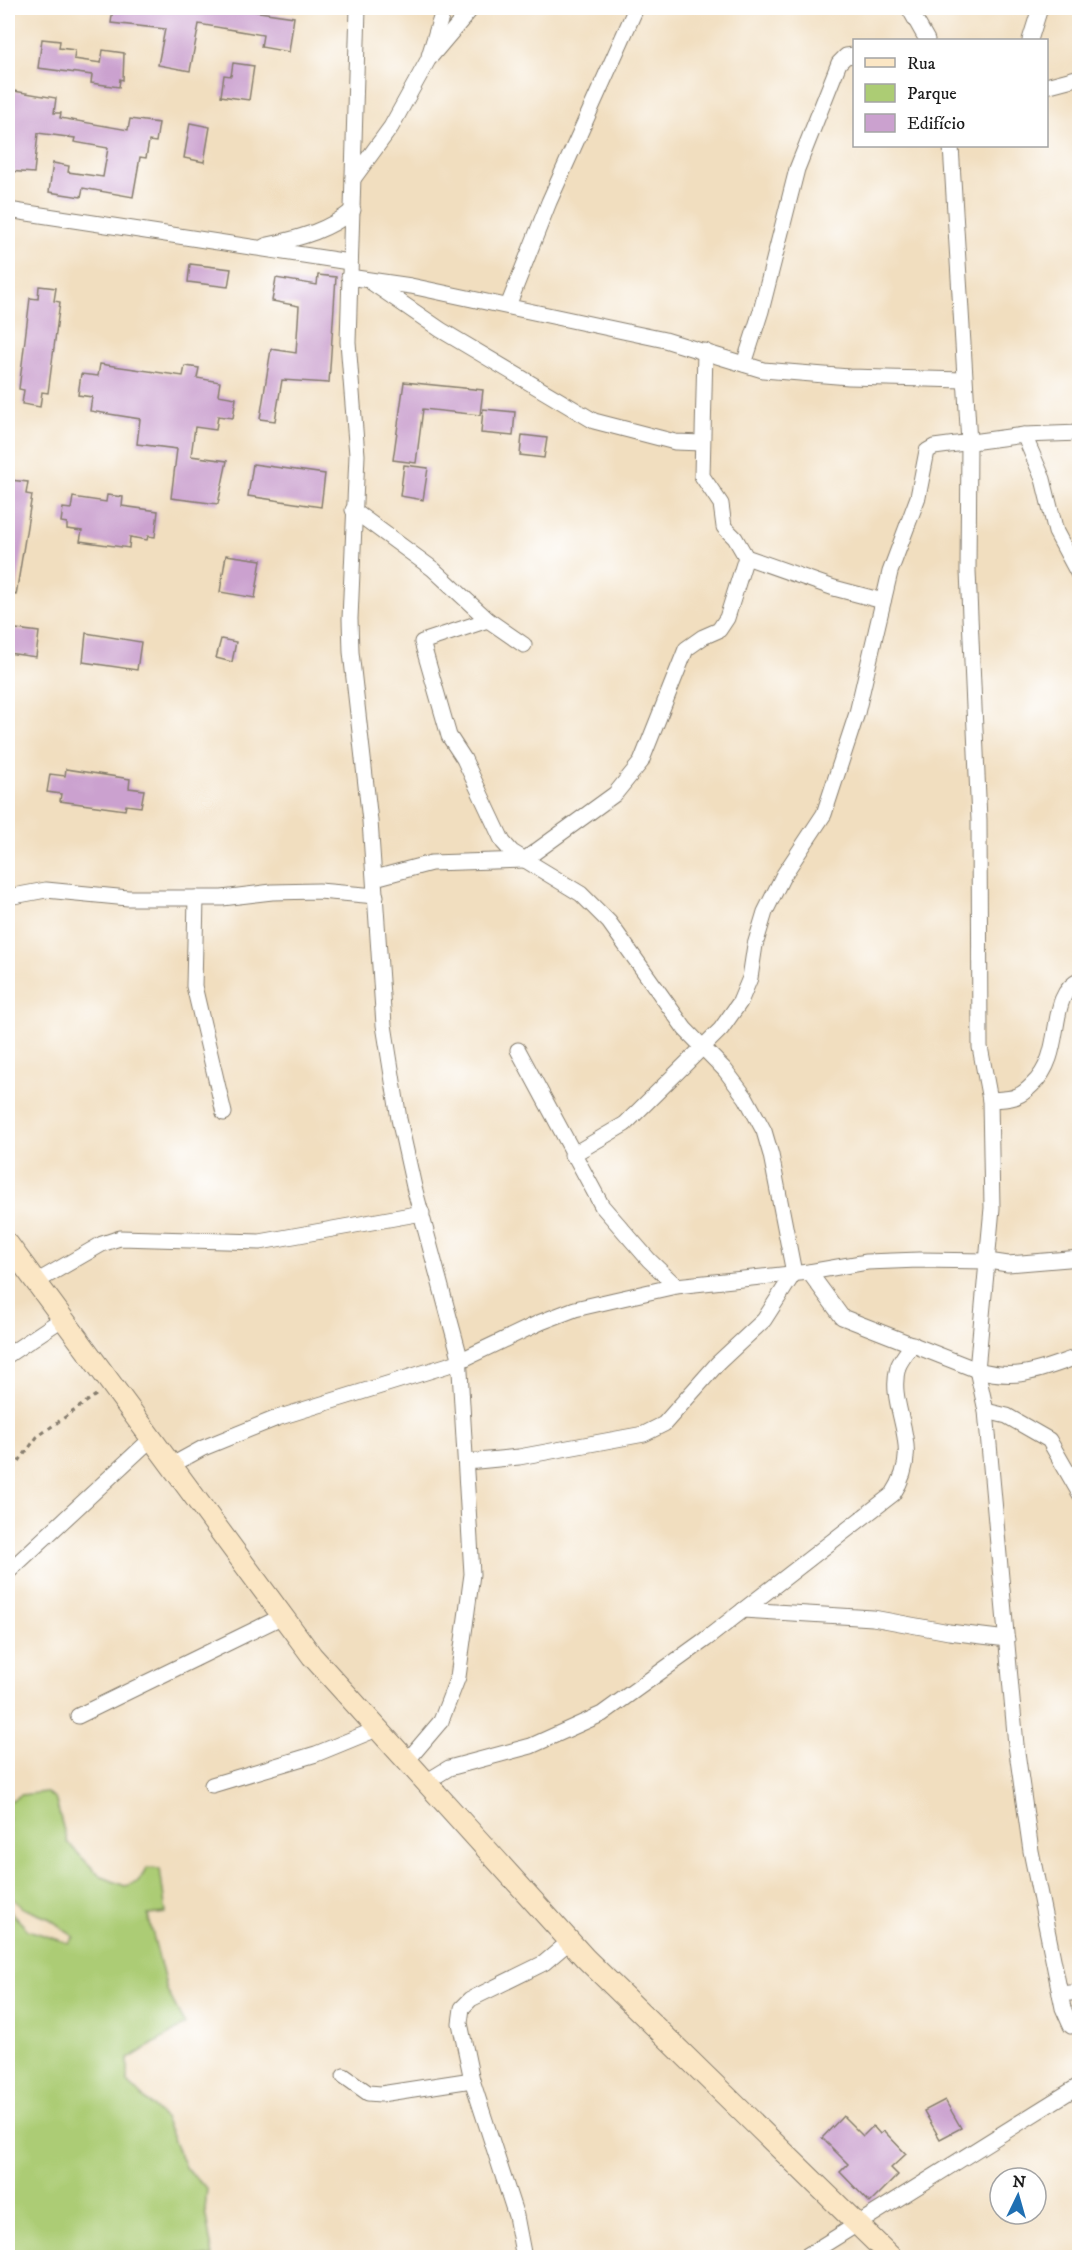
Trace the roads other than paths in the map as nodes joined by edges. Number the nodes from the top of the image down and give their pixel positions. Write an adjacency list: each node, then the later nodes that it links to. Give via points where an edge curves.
1 (358, 8): 14 (street)
2 (444, 8): 10 (street)
3 (472, 8): 10 (street)
4 (636, 8): 20 (street, via 549,202)
5 (909, 8): 7 (street)
6 (1040, 8): 8 (street)
7 (926, 39)
8 (1030, 39)
9 (853, 55): 22 (street, via 839,63 798,169)
10 (428, 60): 14 (street, via 391,127)
11 (1080, 77): 12 (street)
12 (1048, 86)
13 (951, 147): 23 (street)
14 (352, 180): 16 (street)
15 (8, 210): 17 (street)
16 (353, 210): 17 (street, via 320,231); 18 (street)
17 (259, 248): 18 (street)
18 (349, 269): 19 (street); 28 (street, via 348,342 357,455)
19 (369, 280): 20 (street); 26 (street, via 441,330 594,421 675,442)
20 (508, 306): 21 (street)
21 (705, 351): 22 (street); 26 (street)
22 (744, 364): 23 (street, via 802,374)
23 (964, 380): 27 (street)
24 (1080, 433): 25 (street)
25 (1024, 435): 27 (street); 30 (street, via 1043,479 1056,532)
26 (702, 443): 29 (street, via 702,476 721,504 724,527)
27 (969, 443): 31 (street, via 934,447 927,452 918,497 890,572); 42 (street, via 968,572 979,820 980,1047)
28 (353, 510): 32 (street, via 434,569); 35 (street, via 351,652)
29 (746, 557): 31 (street); 34 (street, via 727,618 719,630 686,650 658,724 632,775 615,794)
30 (1080, 577)
31 (884, 601): 40 (street, via 857,713 824,814 783,876 765,912 750,978 740,1002 721,1029)
32 (488, 620): 33 (street); 34 (street, via 427,639 421,645 449,736 503,842)
33 (524, 645)
34 (524, 860): 35 (street, via 431,863); 40 (street, via 580,894 609,922)
35 (375, 878): 36 (street)
36 (376, 896): 38 (street, via 319,891); 45 (street, via 386,1037 399,1119)
37 (8, 897): 38 (street, via 46,890 128,898)
38 (196, 898): 43 (street, via 194,986)
39 (1080, 980): 42 (street, via 1068,987 1061,998 1050,1062 1040,1078 1017,1097)
40 (700, 1047): 44 (street, via 625,1124); 49 (street, via 725,1070 764,1131)
41 (518, 1050): 44 (street)
42 (990, 1100): 48 (street, via 992,1208)
43 (224, 1113)
44 (572, 1155): 51 (street, via 602,1206)
45 (422, 1213): 50 (street, via 260,1242 120,1238 102,1244); 56 (street)
46 (8, 1244): 50 (main road)
47 (1080, 1258): 48 (street, via 1008,1264)
48 (988, 1261): 49 (street, via 867,1263); 57 (street)
49 (801, 1272): 51 (street); 53 (street, via 842,1317); 60 (street, via 765,1320 718,1363 664,1425 644,1434 519,1457)
50 (36, 1282): 52 (main road)
51 (676, 1286): 56 (street, via 575,1309)
52 (62, 1319): 54 (street); 59 (main road)
53 (913, 1344): 57 (street); 64 (street, via 898,1369 906,1433 905,1468 900,1483 893,1494)
54 (8, 1355)
55 (1080, 1356): 57 (street, via 1026,1375 1000,1376)
56 (460, 1360): 60 (street); 61 (street, via 277,1418)
57 (977, 1370): 58 (street)
58 (987, 1411): 62 (street, via 1042,1433); 66 (street)
59 (150, 1440): 61 (main road); 63 (street)
60 (467, 1462): 69 (street, via 472,1574 458,1677 441,1721)
61 (172, 1465): 65 (main road)
62 (1080, 1494)
63 (8, 1572)
64 (744, 1610): 66 (street, via 873,1617); 70 (street, via 602,1714 531,1746 449,1768)
65 (283, 1617): 67 (street); 68 (main road)
66 (1007, 1639): 74 (street, via 1030,1851)
67 (78, 1716)
68 (377, 1729): 69 (main road); 71 (street, via 316,1754)
69 (407, 1761): 70 (main road)
70 (426, 1782): 72 (main road)
71 (212, 1785)
72 (570, 1941): 77 (street, via 544,1963 471,1999 462,2008 459,2023); 79 (main road)
73 (1080, 1992): 74 (street)
74 (1060, 1994): 75 (street)
75 (1071, 2026)
76 (344, 2076): 77 (street, via 368,2093 381,2094)
77 (472, 2080): 80 (street, via 498,2154)
78 (1080, 2085): 79 (street)
79 (858, 2224): 81 (street); 82 (main road)
80 (524, 2258)
81 (803, 2258)
82 (892, 2258)

